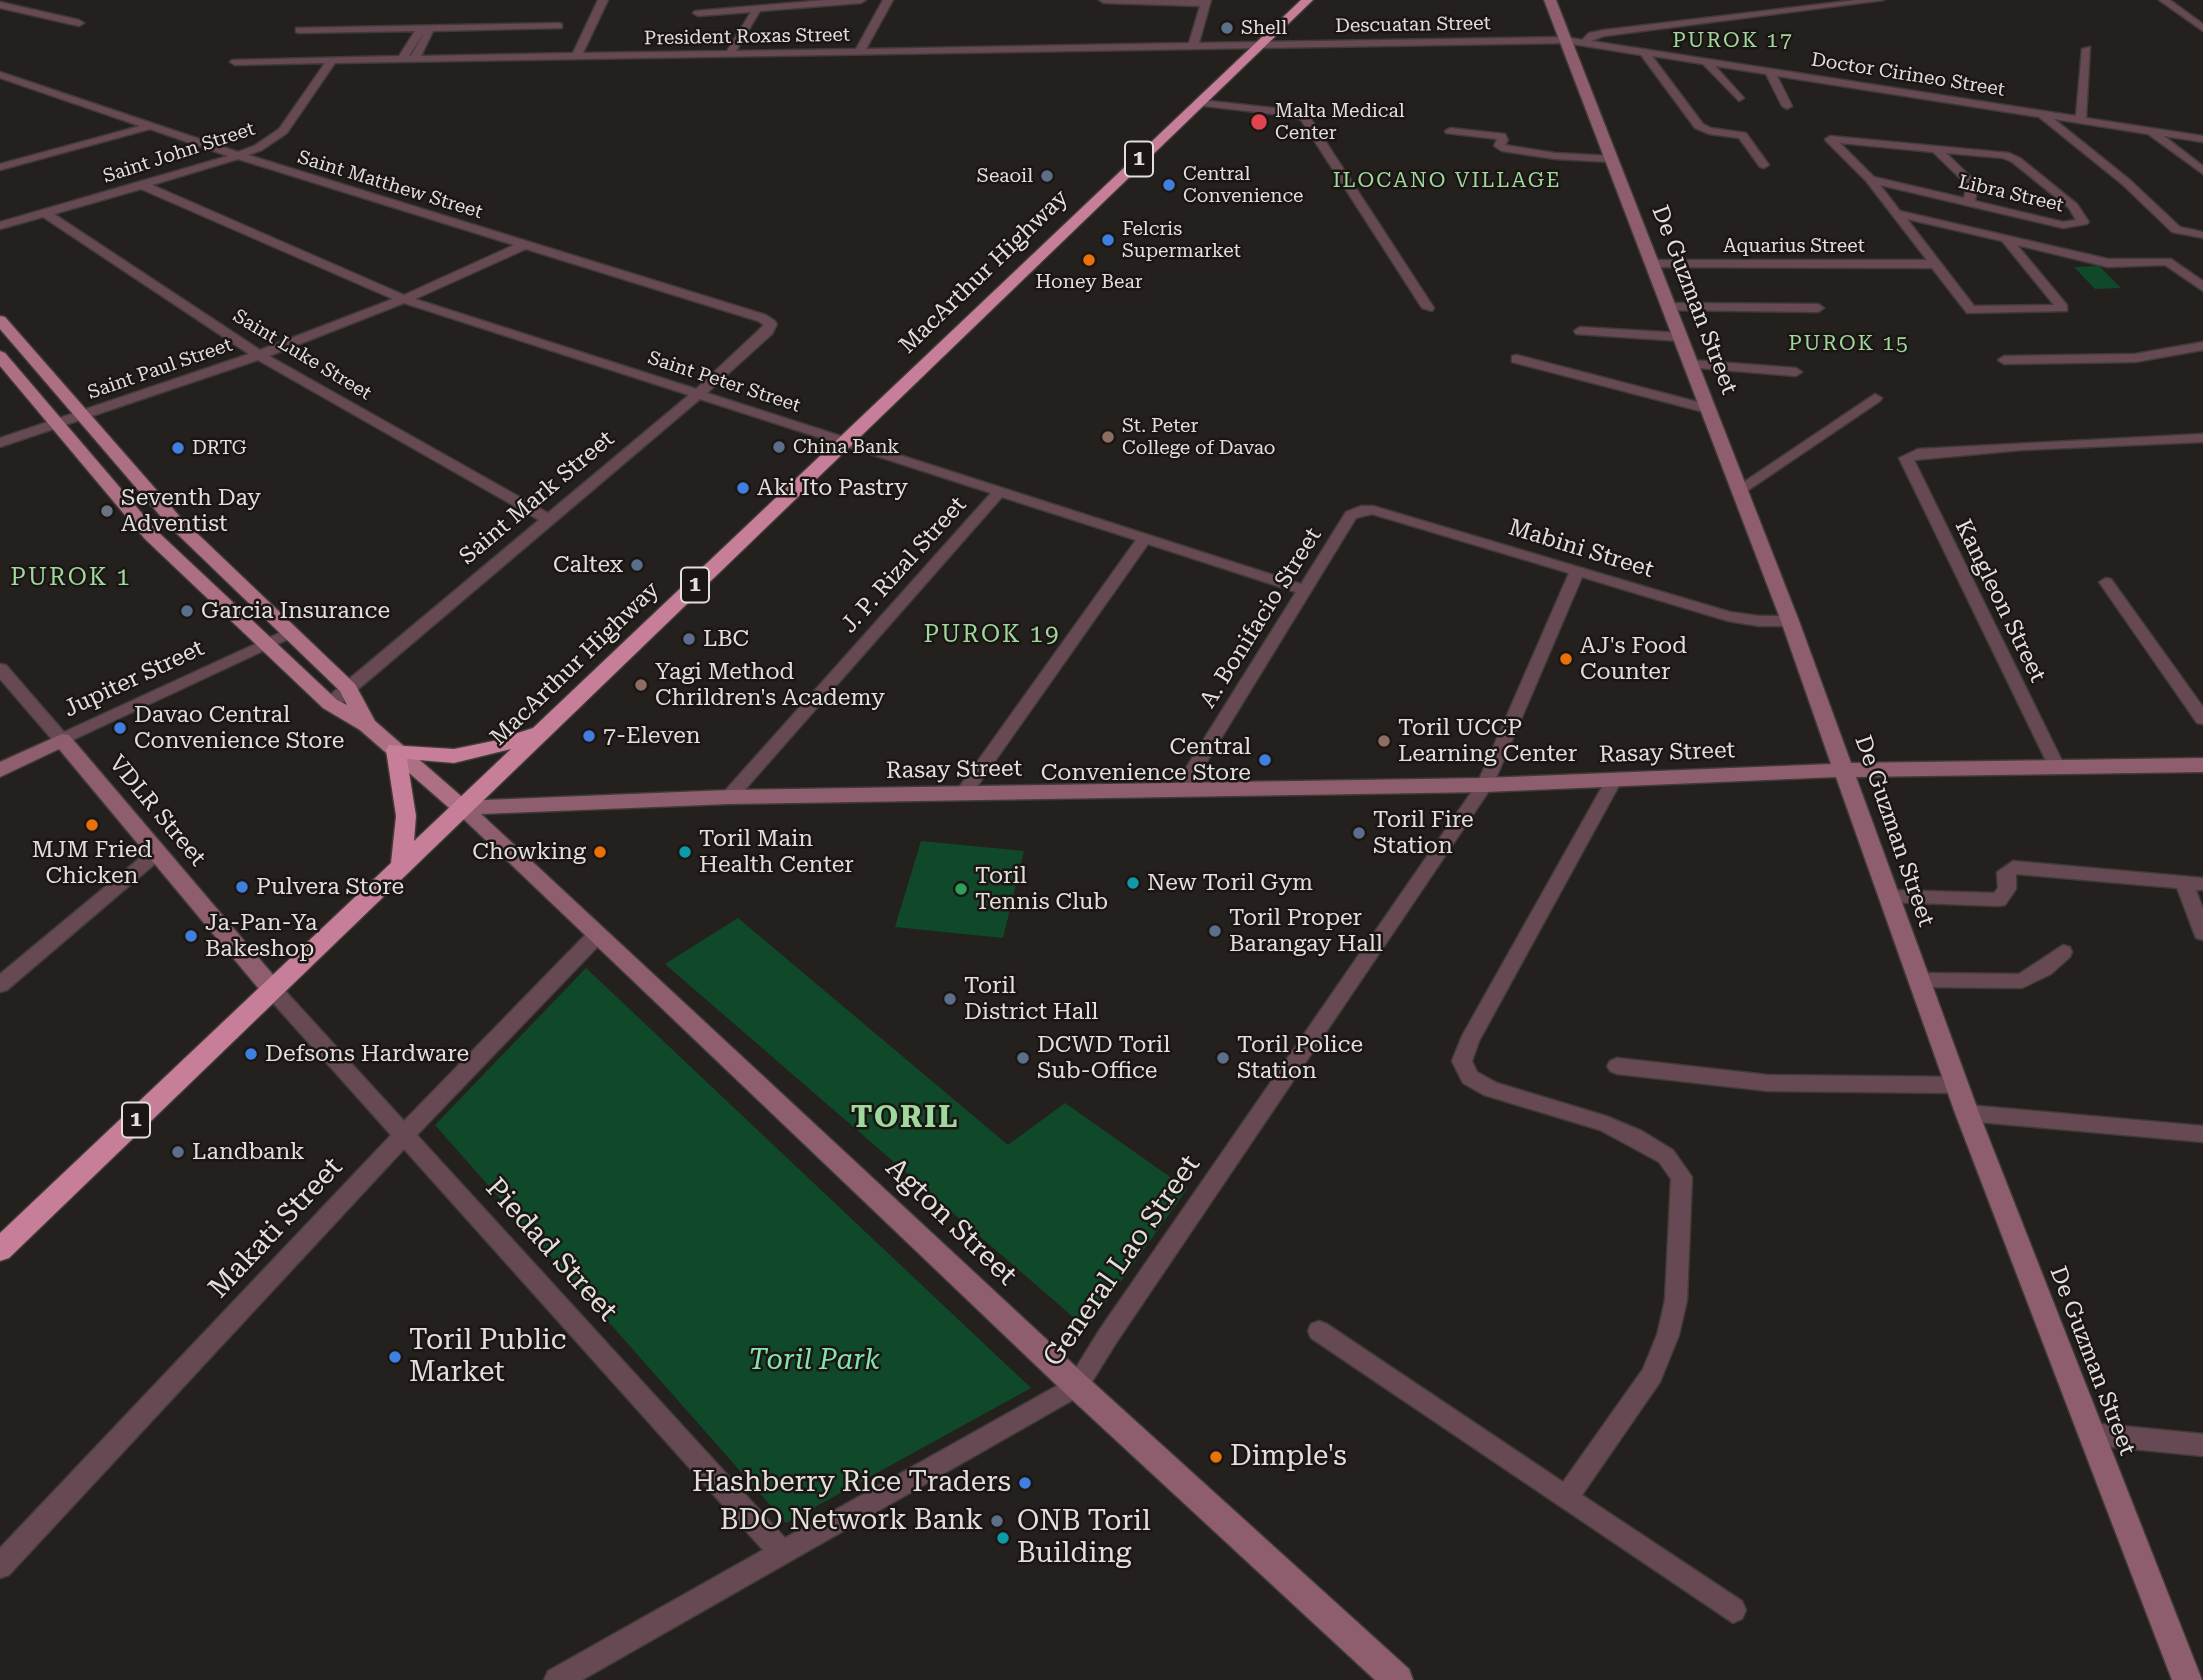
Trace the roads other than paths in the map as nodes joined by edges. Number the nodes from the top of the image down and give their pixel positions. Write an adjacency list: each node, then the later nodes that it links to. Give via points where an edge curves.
1 (603, 0): 28 (street)
2 (861, 0): 13 (street)
3 (888, 0): 26 (street)
4 (1104, 0): 10 (street)
5 (1307, 0): 22 (highway, MacArthur Highway / 1)
6 (1550, 0): 21 (street, De Guzman Street)
7 (1771, 0): 15 (street)
8 (1878, 0): 11 (street)
9 (2164, 0): 19 (street)
10 (1205, 2): 23 (street)
11 (1816, 4): 15 (street)
12 (0, 5): 16 (street)
13 (758, 7): 14 (street); 27 (street)
14 (698, 13)
15 (1771, 13): 21 (street, via 1598,34)
16 (79, 23)
17 (559, 26): 18 (street)
18 (426, 28): 20 (street); 29 (street); 30 (street, via 429,32)
19 (2203, 28)
20 (299, 30)
21 (1576, 41): 22 (street, Descuatan Street); 25 (street, Doctor Cirineo Street); 47 (street, De Guzman Street)
22 (1261, 46): 23 (street, President Roxas Street); 37 (highway, MacArthur Highway / 1)
23 (1193, 47): 26 (street, President Roxas Street)
24 (2087, 49): 40 (street)
25 (1643, 51): 32 (street, Doctor Cirineo Street); 48 (street, via 1699,126 1742,135)
26 (859, 52): 27 (street, President Roxas Street)
27 (729, 55): 28 (street, President Roxas Street)
28 (576, 57): 30 (street, President Roxas Street)
29 (402, 60): 30 (street, President Roxas Street); 31 (street, President Roxas Street)
30 (414, 60)
31 (332, 61): 33 (street, President Roxas Street); 46 (street, Saint John Street, via 278,137)
32 (1705, 61): 34 (street, Doctor Cirineo Street); 36 (street)
33 (235, 62)
34 (1769, 70): 38 (street); 39 (street, Doctor Cirineo Street)
35 (0, 75): 41 (street, Saint Matthew Street)
36 (1739, 98)
37 (1200, 103): 66 (street, via 1306,118); 85 (highway, MacArthur Highway / 1)
38 (1787, 106)
39 (2040, 113): 40 (street, Doctor Cirineo Street); 60 (street, via 2126,182)
40 (2081, 120): 42 (street, Doctor Cirineo Street)
41 (151, 126): 46 (street, Saint Matthew Street); 49 (street)
42 (2148, 130): 44 (street, Doctor Cirineo Street); 50 (street)
43 (1450, 131): 47 (street, via 1500,136 1502,148)
44 (2203, 139)
45 (1935, 148): 51 (street, via 1830,139); 53 (street, via 1973,184); 53 (street, Libra Street, via 2016,160 2067,201 2082,222 2063,225)
46 (239, 156): 52 (street, Saint John Street); 59 (street, Saint Matthew Street)
47 (1612, 159): 61 (street, De Guzman Street)
48 (1764, 165)
49 (0, 167)
50 (2203, 171)
51 (1870, 179): 53 (street, Libra Street); 55 (street)
52 (142, 185): 54 (street, Saint John Street); 64 (street, Saint Peter Street)
53 (1969, 203)
54 (45, 213): 56 (street, Saint John Street); 73 (street, Saint Luke Street)
55 (1896, 213): 58 (street); 62 (street)
56 (0, 226)
57 (2203, 235): 60 (street)
58 (2005, 238): 60 (street, via 2116,264); 62 (street, via 2063,308 1971,310)
59 (524, 245): 64 (street, Saint Paul Street); 69 (street, Saint Matthew Street)
60 (2171, 245): 63 (street)
61 (1652, 264): 62 (street, Aquarius Street); 65 (street, De Guzman Street)
62 (1935, 264)
63 (2203, 288)
64 (404, 299): 73 (street, Saint Paul Street); 79 (street, Saint Peter Street)
65 (1669, 307): 67 (street); 71 (street, De Guzman Street)
66 (1428, 308)
67 (1818, 308)
68 (0, 320): 82 (main road)
69 (771, 324): 79 (street, Saint Mark Street)
70 (1580, 331): 71 (street)
71 (1680, 337): 77 (street, De Guzman Street)
72 (2203, 346): 76 (street, via 2135,358)
73 (259, 355): 82 (street, Saint Paul Street); 90 (street, Saint Luke Street)
74 (0, 356): 83 (main road)
75 (1517, 359): 81 (street)
76 (2004, 360)
77 (1691, 364): 78 (street); 81 (street, De Guzman Street)
78 (1796, 372)
79 (698, 394): 85 (street, Saint Peter Street); 90 (street, Saint Mark Street)
80 (1875, 398): 88 (street)
81 (1707, 409): 88 (street, De Guzman Street)
82 (83, 415): 83 (street, Saint Paul Street); 96 (main road, via 175,522)
83 (57, 424): 86 (street, Saint Paul Street); 97 (main road, via 151,535)
84 (2203, 438): 107 (street, Kangleon Street, via 1909,456 1906,464)
85 (845, 441): 87 (street, Saint Peter Street); 103 (highway, MacArthur Highway / 1)
86 (0, 443)
87 (1001, 490): 91 (street, Saint Peter Street); 114 (street, J. P. Rizal Street)
88 (1739, 491): 95 (street, De Guzman Street)
89 (1361, 509): 92 (street, Mabini Street); 94 (street, A. Bonifacio Street, via 1351,515)
90 (547, 519): 99 (street, Saint Mark Street)
91 (1146, 538): 94 (street, Saint Peter Street); 113 (street)
92 (1577, 571): 95 (street, Mabini Street, via 1727,616); 111 (street, General Lao Street)
93 (2106, 582): 101 (street)
94 (1304, 590): 112 (street, A. Bonifacio Street)
95 (1790, 621): 109 (street, De Guzman Street)
96 (290, 633): 97 (street, Jupiter Street); 99 (main road)
97 (267, 644): 100 (main road); 104 (street, Jupiter Street)
98 (0, 669): 104 (street, VDLR Street)
99 (348, 688): 100 (street, Saint Mark Street); 102 (main road)
100 (330, 704): 102 (main road)
101 (2203, 719)
102 (367, 725): 105 (main road)
103 (545, 729): 105 (highway, via 497,747 454,756); 116 (highway, MacArthur Highway / 1)
104 (62, 740): 108 (street, Jupiter Street); 118 (street, VDLR Street)
105 (396, 750): 116 (main road); 119 (highway, via 406,816)
106 (2203, 765): 107 (street, Rasay Street)
107 (2057, 767): 109 (street, Rasay Street)
108 (0, 770)
109 (1846, 770): 110 (street, Rasay Street); 122 (street, De Guzman Street)
110 (1614, 780): 111 (street, Rasay Street); 139 (street, via 1462,1061 1470,1077 1491,1089 1635,1137 1666,1156 1682,1177 1676,1300 1668,1335 1652,1375)
111 (1485, 785): 112 (street, Rasay Street); 136 (street, General Lao Street)
112 (1181, 790): 113 (street, Rasay Street)
113 (963, 794): 114 (street, Rasay Street)
114 (729, 797): 115 (street, Rasay Street)
115 (517, 806): 116 (street, Rasay Street); 117 (street, via 494,818)
116 (462, 808): 117 (street, Agton Street); 119 (highway, MacArthur Highway / 1)
117 (494, 838): 124 (street, Agton Street)
118 (158, 852): 127 (street); 128 (street, VDLR Street)
119 (401, 866): 128 (highway, MacArthur Highway / 1)
120 (2184, 882): 121 (street); 122 (street, via 2013,867 2007,872 2007,889 1999,900); 123 (street)
121 (2203, 884)
122 (1889, 896): 126 (street, De Guzman Street)
123 (2203, 933)
124 (598, 934): 132 (street, Makati Street); 136 (street, Agton Street)
125 (2063, 952): 126 (street, via 2044,970 2022,981)
126 (1919, 980): 130 (street, De Guzman Street)
127 (0, 985)
128 (272, 989): 132 (street, Piedad Street); 134 (highway, MacArthur Highway / 1)
129 (1617, 1066): 130 (street, via 1768,1083)
130 (1957, 1085): 131 (street, De Guzman Street)
131 (1968, 1113): 133 (street); 137 (street, De Guzman Street)
132 (406, 1133): 140 (street, Piedad Street); 141 (street, Makati Street)
133 (2203, 1134)
134 (0, 1250)
135 (1319, 1331): 139 (street)
136 (1077, 1386): 140 (street, General Lao Street); 144 (street, Agton Street)
137 (2092, 1434): 138 (street); 145 (street, De Guzman Street)
138 (2203, 1445)
139 (1566, 1498): 142 (street)
140 (783, 1554): 143 (street, General Lao Street)
141 (0, 1566)
142 (1733, 1611)
143 (557, 1680)
144 (1398, 1680)
145 (2187, 1680)

